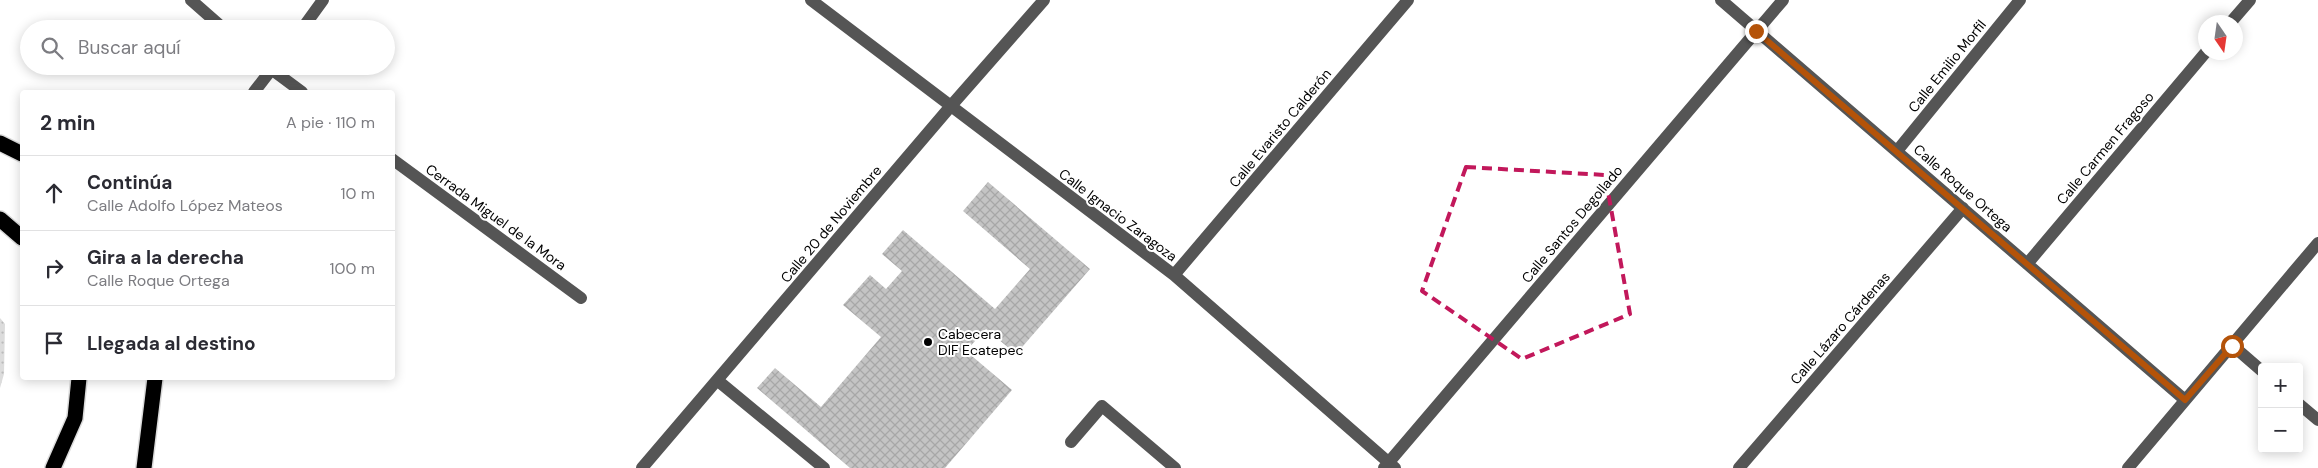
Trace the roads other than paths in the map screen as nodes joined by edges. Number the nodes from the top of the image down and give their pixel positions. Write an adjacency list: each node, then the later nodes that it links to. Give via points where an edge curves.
1 (191, 0): 11 (street)
2 (323, 0): 12 (street)
3 (811, 0): 19 (street, Calle Ignacio Zaragoza)
4 (1044, 0): 19 (street, Calle 20 de Noviembre)
5 (1408, 0): 29 (street, Calle Evaristo Calderón)
6 (1721, 0): 13 (street, Calle Roque Ortega)
7 (1782, 0): 13 (street, Calle Santos Degollado)
8 (2020, 0): 21 (street, Calle Emilio Morfil)
9 (2250, 0): 10 (street)
10 (2237, 15)
11 (214, 20)
12 (309, 20)
13 (1756, 31): 21 (street, Calle Roque Ortega); 40 (street, Calle Santos Degollado)
14 (2199, 60): 28 (street, Calle Carmen Fragoso)
15 (266, 75): 17 (street)
16 (280, 75): 18 (street)
17 (255, 90)
18 (299, 90)
19 (950, 107): 29 (street, Calle Ignacio Zaragoza); 35 (street, Calle 20 de Noviembre)
20 (0, 143): 22 (highway)
21 (1897, 151): 24 (street, Calle Roque Ortega)
22 (20, 153)
23 (395, 161): 30 (street, Cerrada Miguel de la Mora)
24 (1963, 208): 28 (street, Calle Roque Ortega); 46 (street, Calle Lázaro Cárdenas)
25 (0, 219): 26 (highway)
26 (20, 236)
27 (2318, 244): 31 (street)
28 (2027, 264): 36 (street, Calle Roque Ortega)
29 (1174, 275): 40 (street, Calle Ignacio Zaragoza)
30 (581, 298)
31 (2232, 346): 32 (street); 36 (street)
32 (2258, 369)
33 (79, 380): 41 (highway, via 75,418)
34 (155, 380): 42 (highway)
35 (718, 380): 43 (street, Calle 20 de Noviembre); 44 (street)
36 (2185, 400): 47 (street)
37 (2303, 407): 38 (street)
38 (2318, 420)
39 (1071, 442): 45 (street, via 1102,406)
40 (1389, 466)
41 (53, 468)
42 (144, 468)
43 (642, 468)
44 (824, 468)
45 (1175, 468)
46 (1739, 468)
47 (2128, 468)

